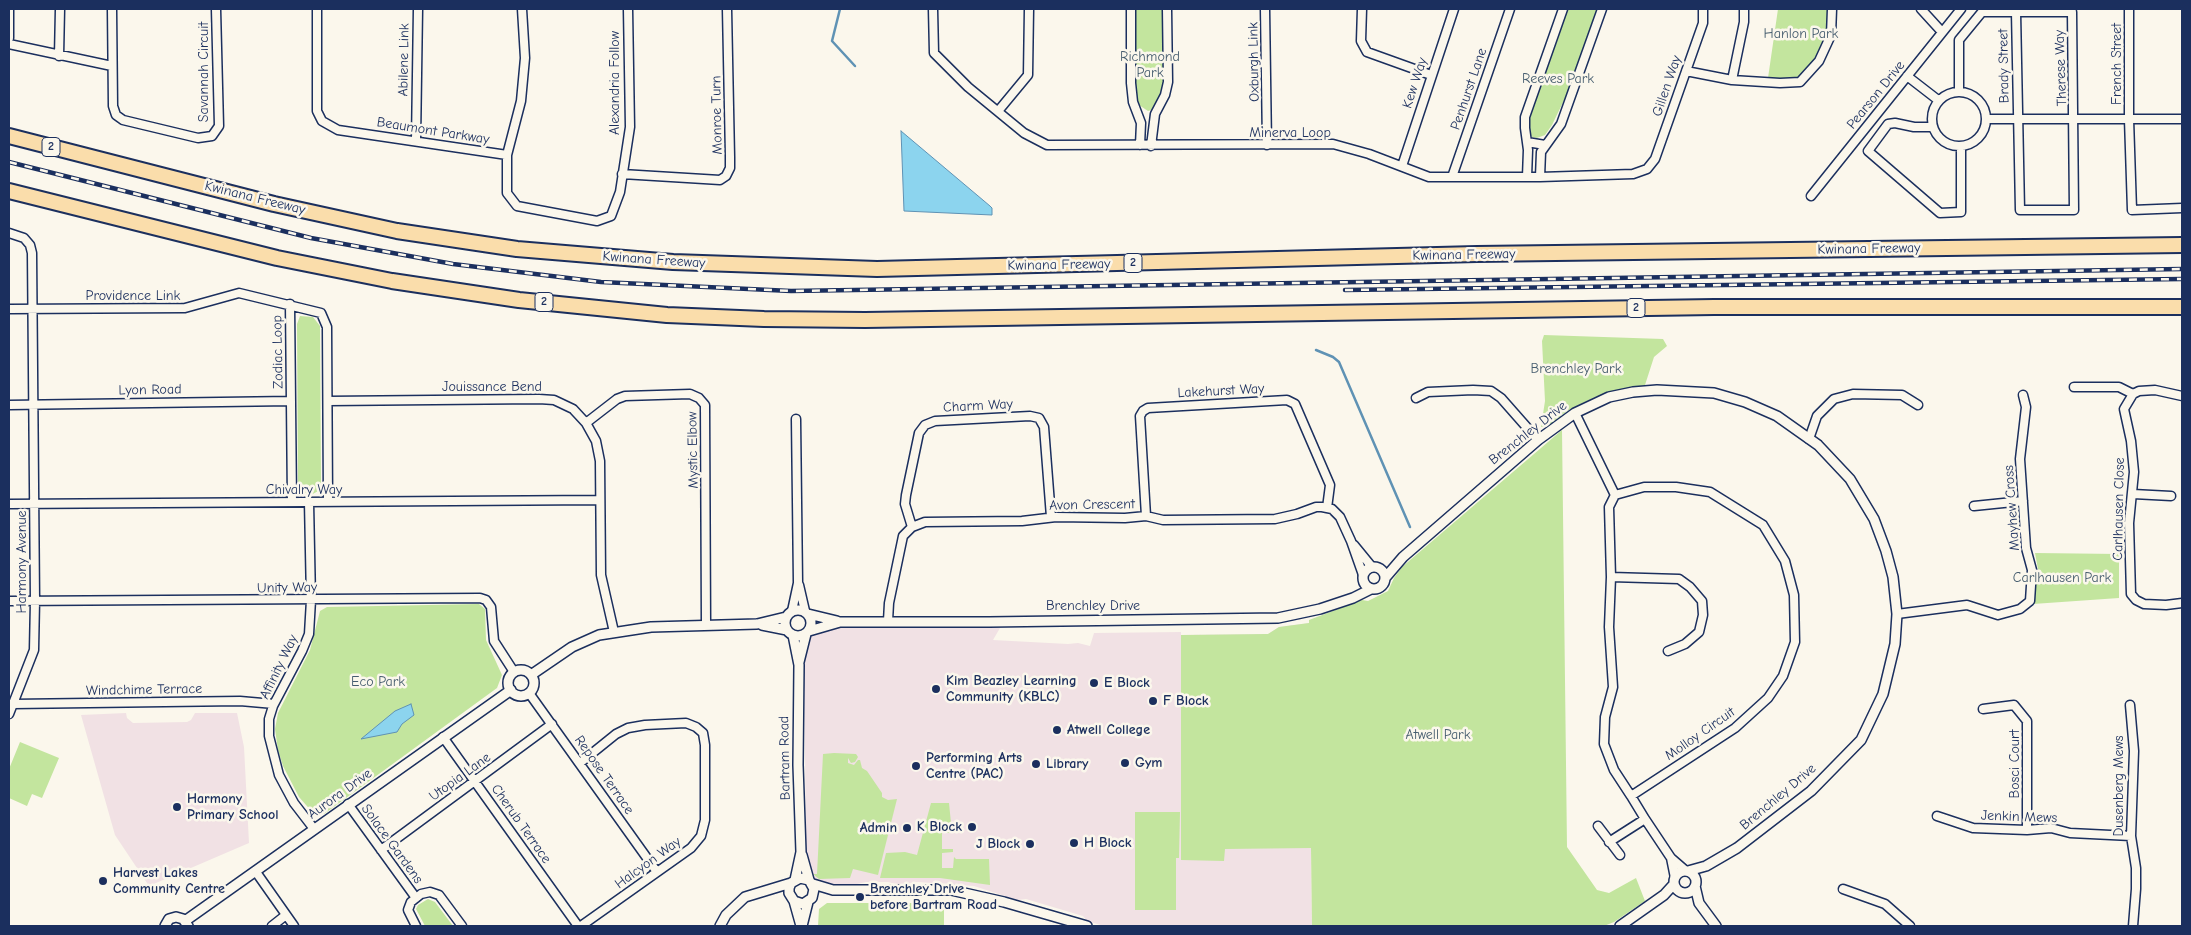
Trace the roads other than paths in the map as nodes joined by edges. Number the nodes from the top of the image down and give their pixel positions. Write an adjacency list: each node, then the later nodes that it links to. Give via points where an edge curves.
1 (9, 9): 28 (street)
2 (60, 9): 30 (street)
3 (112, 9): 31 (street, Savannah Circuit)
4 (216, 9): 31 (street, Savannah Circuit, via 219,126 212,136 198,138 123,120 112,106)
5 (317, 9): 49 (street, Beaumont Parkway, via 317,111 322,121 338,130)
6 (418, 9): 49 (street, Abilene Link)
7 (522, 9): 57 (street, Beaumont Parkway, via 525,58 521,101)
8 (628, 9): 60 (street, Alexandria Follow, via 630,126)
9 (727, 9): 60 (street, Monroe Turn, via 730,168 726,176 720,180)
10 (934, 9): 38 (street, Minerva Loop, via 934,53 968,87)
11 (1029, 9): 38 (street, via 1028,75)
12 (1131, 9): 39 (street, via 1131,83)
13 (1166, 9): 40 (street, via 1168,82 1166,95)
14 (1265, 9): 52 (street, Oxburgh Link)
15 (1362, 9): 33 (street, via 1361,41 1367,52)
16 (1454, 9): 33 (street, Kew Way)
17 (1510, 9): 61 (street, Penhurst Lane)
18 (1563, 9): 50 (street, via 1525,117)
19 (1602, 9): 53 (street, via 1561,124)
20 (1703, 9): 32 (street, Gillen Way, via 1703,23)
21 (1744, 9): 35 (street)
22 (1832, 9): 35 (street, via 1831,34 1819,61 1800,82)
23 (1921, 9): 27 (street)
24 (1961, 9): 27 (street, Pearson Drive)
25 (2129, 9): 42 (street, French Street)
26 (2016, 12): 36 (street, Therese Way, via 1982,12 1959,40); 44 (street, Brady Street); 45 (street, Therese Way, via 2072,12)
27 (1942, 32): 34 (street, Pearson Drive)
28 (9, 38)
29 (9, 44): 30 (street)
30 (59, 56): 31 (street)
31 (112, 66)
32 (1686, 71): 35 (street); 59 (street, Gillen Way, via 1656,159)
33 (1431, 75): 58 (street, Kew Way)
34 (1907, 76): 37 (street); 65 (street, Pearson Drive)
35 (1732, 80)
36 (1959, 91): 37 (street); 41 (street, via 1975,97 1985,111)
37 (1938, 100): 46 (street, via 1931,117)
38 (998, 110): 51 (street, Minerva Loop, via 1024,133 1047,145)
39 (1138, 114): 40 (street); 51 (street)
40 (1155, 114): 54 (street)
41 (1986, 119): 44 (street); 55 (street, via 1981,134)
42 (2129, 119): 43 (street); 45 (street); 66 (street, French Street, via 2132,210)
43 (2182, 119)
44 (2018, 120): 45 (street); 45 (street, Brady Street, via 2020,210 2074,210)
45 (2074, 120)
46 (1932, 127): 55 (street, via 1943,142); 55 (street, via 1888,124 1868,151 1940,213 1961,212)
47 (9, 129): 56 (highway, 2)
48 (9, 136): 56 (highway, Kwinana Freeway / 2)
49 (416, 142): 57 (street, Beaumont Parkway)
50 (1527, 142): 53 (street); 62 (street)
51 (1140, 145): 54 (street, Minerva Loop)
52 (1267, 145): 54 (street, Minerva Loop); 58 (street, Minerva Loop, via 1333,144)
53 (1544, 145): 63 (street)
54 (1151, 146)
55 (1961, 146)
56 (55, 148): 68 (highway, Kwinana Freeway / 2, via 274,204 397,230 517,250 674,262 877,269 1477,254)
57 (507, 155): 60 (street, Alexandria Follow, via 507,193 517,206 597,221 611,216 620,192)
58 (1402, 166): 61 (street, Minerva Loop, via 1429,177)
59 (1647, 169): 63 (street, Minerva Loop, via 1633,174)
60 (622, 174)
61 (1452, 177): 62 (street, Minerva Loop)
62 (1527, 177): 63 (street, Minerva Loop)
63 (1540, 177)
64 (9, 191): 70 (highway, 2, via 277,258 392,281 519,300 667,315 865,320 1714,307)
65 (1811, 196)
66 (2182, 208)
67 (9, 234): 72 (street, Harmony Avenue, via 24,238 30,245)
68 (2182, 245)
69 (290, 304): 72 (street, Providence Link, via 239,293 185,308); 78 (street, Zodiac Loop); 79 (street, Zodiac Loop, via 320,313 325,320)
70 (2182, 307)
71 (9, 309): 72 (street, Providence Link)
72 (33, 309): 80 (street, Harmony Avenue)
73 (2074, 386): 74 (street, via 2119,387)
74 (2132, 394): 76 (street, via 2147,390); 88 (street, Carlhausen Close, via 2124,410 2133,454)
75 (2023, 395): 92 (street, Mayhew Cross, via 2026,407 2020,459)
76 (2182, 396)
77 (1416, 398): 87 (street, via 1428,392 1492,391)
78 (291, 400): 80 (street, Lyon Road); 93 (street, Zodiac Loop)
79 (328, 400): 85 (street, Jouissance Bend, via 554,400 573,409); 95 (street, Zodiac Loop)
80 (34, 404): 81 (street, Lyon Road); 97 (street, Harmony Avenue)
81 (9, 405)
82 (1918, 405): 86 (street, via 1902,395 1853,394 1834,399 1817,416)
83 (1575, 413): 86 (street, Brenchley Drive, via 1609,397 1633,392 1704,392 1744,402 1777,416); 87 (street, Brenchley Drive); 89 (street)
84 (796, 419): 109 (street)
85 (586, 423): 91 (street, Jouissance Bend, via 596,442 600,461); 122 (street, Mystic Elbow, via 625,396 690,394 705,405)
86 (1809, 439): 118 (street, Brenchley Drive, via 1850,479 1874,519 1893,577)
87 (1538, 440): 104 (street, Brenchley Drive)
88 (2133, 494): 90 (street); 115 (street, Carlhausen Close, via 2128,537 2131,594 2144,604)
89 (1615, 495): 106 (street, via 1609,507); 141 (street, Molloy Circuit, via 1644,487 1710,492 1763,525 1785,561 1794,595 1794,642 1783,676 1768,698 1735,728)
90 (2171, 496)
91 (600, 500): 95 (street, Chivalry Way); 123 (street, Jouissance Bend, via 601,575)
92 (2024, 501): 98 (street); 118 (street, Mayhew Cross, via 2026,548 2032,570 2028,604 1998,615 1966,605)
93 (292, 502): 94 (street, Chivalry Way); 97 (street, Chivalry Way)
94 (309, 502): 95 (street, Chivalry Way); 111 (street, Affinity Way)
95 (328, 502)
96 (9, 504): 97 (street, Chivalry Way)
97 (34, 504): 113 (street, Harmony Avenue)
98 (1974, 506)
99 (1327, 508): 100 (street, Avon Crescent, via 1316,507 1275,518 1163,520); 100 (street, Lakehurst Way, via 1330,485 1295,404 1287,400 1148,408 1143,411 1140,416); 103 (street, via 1336,512)
100 (1146, 516): 101 (street, Avon Crescent)
101 (1051, 517): 102 (street, Avon Crescent, via 1022,521 925,522); 102 (street, Charm Way, via 1044,427 1039,418 935,422 922,427 919,433 905,504)
102 (912, 527): 119 (street, via 903,536)
103 (1351, 541): 105 (street); 107 (street)
104 (1403, 557): 105 (street, Brenchley Drive); 108 (street, Brenchley Drive)
105 (1375, 567): 107 (street, via 1366,569); 108 (street, via 1383,571)
106 (1611, 577): 126 (street, via 1679,579 1702,601 1699,632 1685,644); 141 (street, via 1609,628 1613,687 1605,717 1604,744 1614,770)
107 (1363, 578): 110 (street); 114 (street, Brenchley Drive)
108 (1385, 578): 110 (street, via 1380,587)
109 (798, 583): 116 (street); 117 (street)
110 (1371, 589): 114 (street, Brenchley Drive)
111 (311, 600): 113 (street, Unity Way); 128 (street, Unity Way, via 483,599 491,607 494,641); 133 (street, Affinity Way, via 309,634)
112 (9, 601): 113 (street, Unity Way)
113 (35, 601): 132 (street, Harmony Avenue, via 34,650)
114 (1344, 601): 119 (street, Brenchley Drive, via 1278,618)
115 (2182, 603)
116 (807, 613): 117 (street, via 796,610); 120 (street, Brenchley Drive); 125 (street, via 812,622)
117 (789, 614): 121 (street); 124 (street)
118 (1897, 614): 154 (street, Brenchley Drive, via 1895,644 1884,694 1861,740 1811,791 1737,848)
119 (888, 621): 120 (street, Brenchley Drive)
120 (840, 622): 125 (street, Brenchley Drive)
121 (757, 624): 122 (street); 124 (street)
122 (706, 625): 123 (street, via 651,626)
123 (614, 632): 129 (street, via 572,647)
124 (790, 632): 125 (street); 127 (street, Bartram Road)
125 (807, 632): 127 (street, Bartram Road)
126 (1668, 651)
127 (799, 665): 151 (street, Bartram Road)
128 (514, 672): 129 (street, via 525,671); 130 (street, via 508,683)
129 (531, 676): 131 (street, via 534,683)
130 (511, 690): 131 (street, via 521,696); 138 (street, Aurora Drive)
131 (529, 693): 137 (street, Repose Terrace)
132 (12, 701): 133 (street, Windchime Terrace, via 240,701); 136 (street, Harmony Avenue)
133 (274, 704): 146 (street, Affinity Way, via 269,719 269,736 279,775 294,803)
134 (2130, 705): 148 (street, Dusenberg Mews, via 2134,751)
135 (1983, 709): 147 (street, Bosci Court, via 2014,705 2027,721)
136 (9, 714)
137 (552, 724): 139 (street, Repose Terrace); 140 (street, Utopia Lane)
138 (443, 736): 140 (street, Cherub Terrace); 142 (street, Aurora Drive)
139 (580, 763): 157 (street, Repose Terrace); 157 (street, Halcyon Way, via 628,728 686,723 702,733 705,745 705,820 701,836 691,848)
140 (475, 781): 150 (street, Utopia Lane); 178 (street, Cherub Terrace)
141 (1631, 796): 144 (street)
142 (348, 804): 146 (street, Aurora Drive); 150 (street, Solace Gardens)
143 (1937, 816): 147 (street, Jenkin Mews, via 1974,828)
144 (1645, 819): 149 (street); 153 (street)
145 (1598, 826): 149 (street)
146 (314, 829): 156 (street, Aurora Drive)
147 (2027, 830): 148 (street, Jenkin Mews, via 2050,828 2070,833)
148 (2131, 836): 185 (street, Dusenberg Mews, via 2136,868)
149 (1609, 842): 152 (street)
150 (381, 850): 167 (street, Solace Gardens)
151 (801, 852): 158 (street, Bartram Road); 160 (street, Bartram Road)
152 (1620, 856)
153 (1671, 858): 155 (street); 159 (street)
154 (1706, 866): 155 (street, Brenchley Drive); 161 (street, Brenchley Drive)
155 (1687, 871): 159 (street, via 1679,873); 161 (street, via 1693,874)
156 (256, 872): 171 (street); 172 (street, Aurora Drive)
157 (657, 872): 178 (street, Halcyon Way)
158 (793, 881): 160 (street, via 805,878); 164 (street); 168 (street, via 789,888)
159 (1675, 881): 165 (street); 166 (street)
160 (811, 882): 163 (street); 169 (street, via 814,889)
161 (1696, 883): 165 (street, via 1691,891); 170 (street)
162 (1843, 889): 184 (street, via 1886,904)
163 (833, 890): 169 (street); 181 (street, via 951,890)
164 (769, 891): 168 (street); 179 (street, via 745,897 726,915)
165 (1683, 892): 166 (street); 170 (street)
166 (1664, 895): 182 (street)
167 (416, 898): 176 (street, Solace Gardens, via 408,910); 177 (street, Solace Gardens, via 430,892 439,895)
168 (792, 899): 169 (street, via 798,903); 180 (street)
169 (810, 900): 180 (street)
170 (1699, 903): 183 (street)
171 (286, 915): 174 (street); 175 (street)
172 (187, 924): 173 (street, via 179,917 172,917)
173 (165, 926)
174 (272, 926)
175 (294, 926)
176 (416, 926)
177 (462, 926)
178 (580, 926)
179 (720, 926)
180 (801, 926)
181 (1087, 926)
182 (1620, 926)
183 (1716, 926)
184 (1910, 926)
185 (2134, 926)

